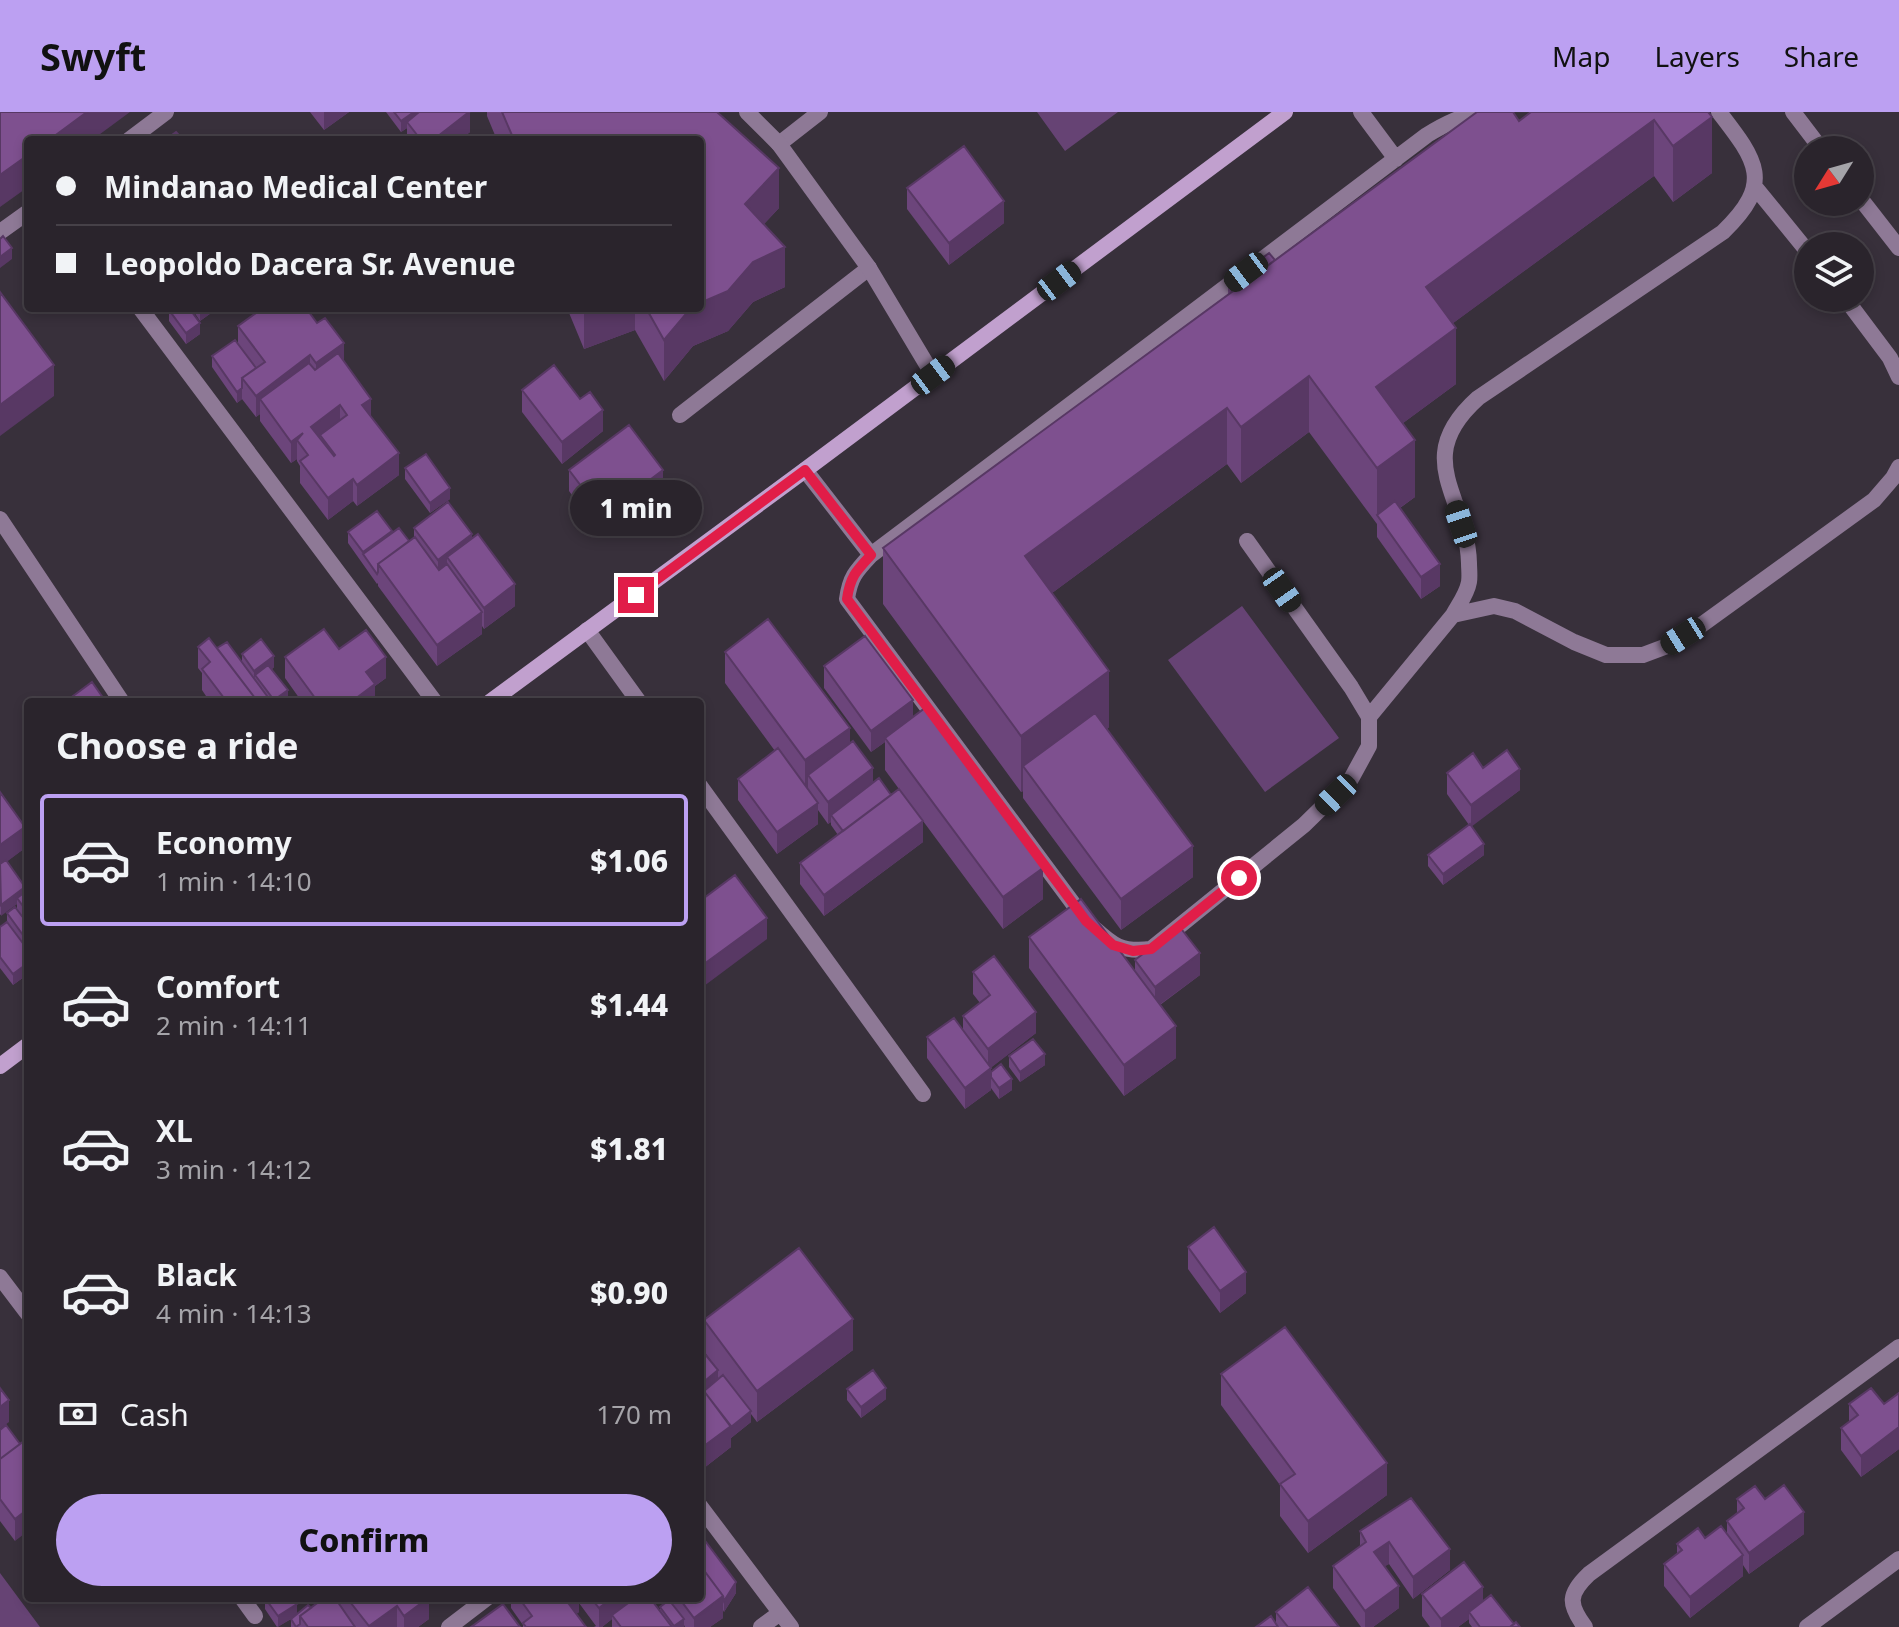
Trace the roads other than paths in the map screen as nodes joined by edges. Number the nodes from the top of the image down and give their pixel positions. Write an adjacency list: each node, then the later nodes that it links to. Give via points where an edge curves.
1 (166, 112): 9 (street)
2 (747, 112): 11 (street)
3 (820, 112): 11 (street)
4 (1285, 112): 22 (main road)
5 (1361, 112): 12 (street)
6 (1483, 112): 12 (street, via 1449,122)
7 (1719, 112): 13 (street, via 1745,145 1755,168)
8 (1793, 112): 10 (street)
9 (134, 136)
10 (1811, 136)
11 (779, 144): 19 (street)
12 (1396, 159): 29 (street)
13 (1755, 187): 17 (street); 30 (street, via 1723,232 1461,413 1443,452 1446,478 1469,546 1470,579)
14 (24, 215): 16 (street)
15 (1874, 216): 18 (street)
16 (0, 232)
17 (1794, 235)
18 (1899, 248)
19 (869, 268): 22 (street); 24 (street)
20 (143, 312): 33 (street)
21 (1856, 312): 23 (street)
22 (933, 375): 26 (main road)
23 (1899, 377)
24 (680, 415)
25 (1899, 467): 30 (street, via 1874,500 1700,626 1643,655 1606,655 1494,606)
26 (805, 470): 29 (street); 31 (main road)
27 (2, 524): 32 (street)
28 (1247, 541): 36 (street)
29 (871, 555): 36 (street, via 849,583 847,599 1086,921 1113,945 1151,949 1304,825 1351,779 1369,746)
30 (1453, 615): 36 (street)
31 (587, 630): 34 (main road); 35 (street)
32 (119, 698)
33 (432, 698)
34 (495, 698)
35 (636, 698)
36 (1369, 717)
37 (704, 792): 40 (street)
38 (24, 1048): 39 (main road)
39 (0, 1066)
40 (923, 1094)
41 (0, 1277): 42 (street)
42 (24, 1309)
43 (1899, 1347): 53 (street, via 1589,1574 1571,1604)
44 (704, 1511): 48 (street)
45 (1899, 1559): 54 (street)
46 (245, 1602): 49 (street)
47 (482, 1602): 50 (street)
48 (780, 1613): 51 (street); 52 (street)
49 (255, 1616)
50 (449, 1627)
51 (761, 1627)
52 (791, 1627)
53 (1585, 1627)
54 (1807, 1627)

